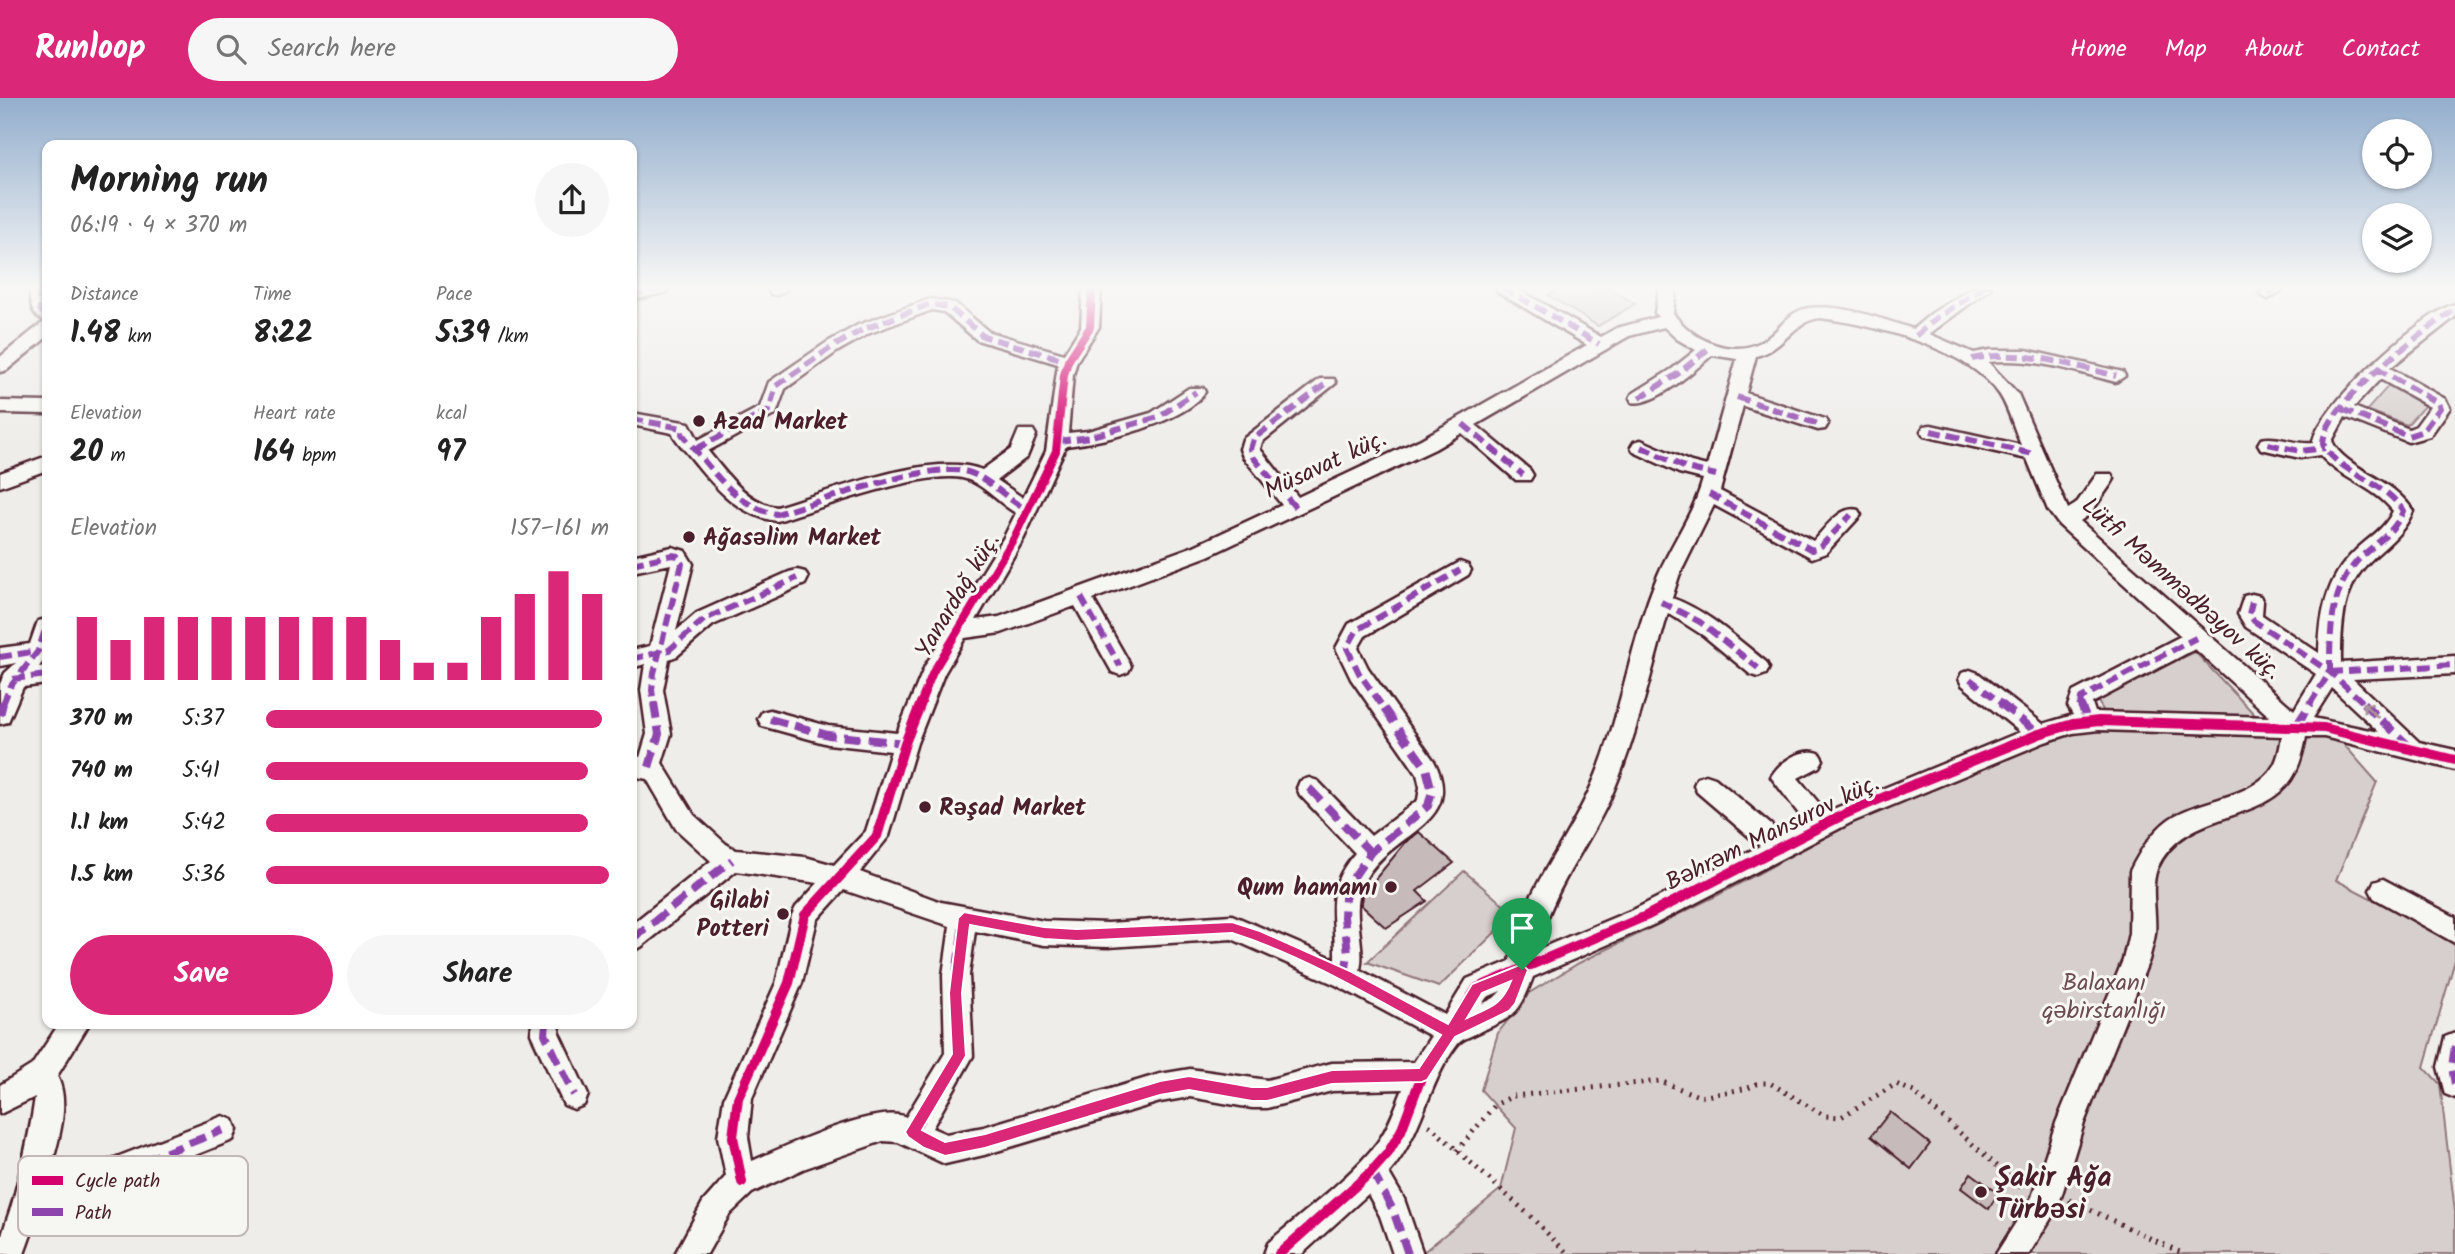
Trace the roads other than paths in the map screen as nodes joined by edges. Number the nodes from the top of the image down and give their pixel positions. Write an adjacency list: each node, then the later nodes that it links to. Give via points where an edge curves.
1 (30, 342): 16 (street)
2 (841, 342): 34 (street, via 781,381 765,414)
3 (1003, 342): 15 (street)
4 (1080, 342): 15 (street, Yanardağ küç.)
5 (1596, 342): 11 (street)
6 (1604, 342): 11 (street, Müsavat küç.)
7 (1696, 342): 12 (street)
8 (1774, 342): 13 (street, Lütfi Məmmədbəyov küç.)
9 (1932, 342): 14 (street, Lütfi Məmmədbəyov küç.)
10 (2411, 342): 17 (street)
11 (1600, 344): 27 (street, Müsavat küç.)
12 (1709, 348): 13 (street); 22 (street)
13 (1747, 355): 21 (street)
14 (1972, 359): 18 (street, via 2017,354); 36 (street, Lütfi Məmmədbəyov küç., via 2009,394)
15 (1068, 361): 31 (street, Yanardağ küç.)
16 (0, 366)
17 (2379, 370): 25 (street); 25 (street, via 2438,403 2440,408 2423,431 2408,436)
18 (2116, 376)
19 (1327, 383): 43 (street, via 1253,439 1250,449)
20 (1196, 392): 31 (street, via 1158,416 1089,437)
21 (1737, 397): 28 (street); 42 (street)
22 (1639, 398)
23 (0, 407): 24 (street)
24 (42, 408)
25 (2342, 409): 35 (street, via 2325,430)
26 (637, 420): 34 (street, via 682,428)
27 (1463, 424): 38 (street); 43 (street, Müsavat küç.)
28 (1818, 424)
29 (1931, 430): 36 (street)
30 (1027, 435): 40 (street, via 1020,452)
31 (1058, 441): 44 (street, Yanardağ küç.)
32 (2267, 444): 35 (street, via 2301,451)
33 (1641, 447): 42 (street)
34 (696, 449): 40 (street, via 722,480 763,513 777,514 956,468)
35 (2325, 449): 63 (street, via 2391,496 2403,511 2340,583 2330,623)
36 (2033, 454): 46 (street, Lütfi Məmmədbəyov küç.)
37 (42, 465): 41 (street)
38 (1523, 475)
39 (2104, 479): 46 (street, via 2083,509)
40 (983, 480): 44 (street, via 1013,505)
41 (0, 481)
42 (1713, 485): 45 (street, via 1812,550); 51 (street, via 1676,558)
43 (1295, 507): 50 (street, Müsavat küç., via 1200,551)
44 (1028, 510): 53 (street, Yanardağ küç.)
45 (1851, 515)
46 (2066, 520): 54 (street, Lütfi Məmmədbəyov küç.)
47 (637, 563): 57 (street, via 672,555 682,559)
48 (1460, 570): 81 (street, via 1357,630 1347,648 1349,658 1432,781 1428,806)
49 (797, 578): 57 (street, via 705,619)
50 (1081, 597): 53 (street, Müsavat küç., via 988,628); 61 (street)
51 (1661, 602): 62 (street, via 1695,619); 88 (street, via 1608,775 1541,901)
52 (2252, 602): 63 (street, via 2249,614 2254,621)
53 (958, 631): 72 (street, Yanardağ küç., via 933,672)
54 (2196, 638): 69 (street, via 2081,698); 70 (street, Lütfi Məmmədbəyov küç.)
55 (42, 639): 56 (street)
56 (38, 651): 58 (street); 65 (street)
57 (658, 655): 59 (street); 76 (street, via 652,690 659,734)
58 (0, 657)
59 (637, 658)
60 (2455, 665): 63 (street)
61 (1120, 666)
62 (1758, 668)
63 (2330, 672): 70 (street); 73 (street, one-way to 63)
64 (42, 676): 65 (street)
65 (13, 679): 67 (street)
66 (1970, 679): 71 (street)
67 (0, 715)
68 (770, 719): 72 (street, via 828,735)
69 (2088, 722): 70 (street, Bəhrəm Mansurov küç.); 71 (street, Bəhrəm Mansurov küç.)
70 (2296, 726): 73 (street, Bəhrəm Mansurov küç.); 110 (street, via 2290,757 2278,779 2258,793 2180,825 2165,837 2143,871 2142,933 2136,960 2070,1123 2046,1199)
71 (2039, 734): 79 (street, Bəhrəm Mansurov küç.)
72 (905, 743): 83 (street, Yanardağ küç., via 877,836)
73 (2411, 747): 75 (street, Bəhrəm Mansurov küç.)
74 (1811, 760): 79 (street, via 1783,777)
75 (2455, 760)
76 (640, 766): 82 (street, via 662,779 685,822)
77 (1706, 785): 80 (street)
78 (1309, 788): 81 (street)
79 (1823, 826): 80 (street, Bəhrəm Mansurov küç.)
80 (1780, 848): 88 (street, Bəhrəm Mansurov küç., via 1646,916)
81 (1371, 853): 89 (street, via 1358,867 1345,896 1350,956)
82 (732, 860): 83 (street, via 787,864); 87 (street)
83 (838, 877): 85 (street); 104 (street, Yanardağ küç., via 805,915 789,983 738,1098 733,1137)
84 (2383, 890): 86 (street)
85 (964, 918): 89 (street, via 1077,935 1232,928); 100 (street, via 956,993 959,1056)
86 (2455, 932)
87 (637, 935)
88 (1522, 970): 92 (street, via 1504,1007)
89 (1345, 976): 92 (street)
90 (72, 1029): 94 (street)
91 (546, 1029): 97 (street)
92 (1450, 1032): 95 (street)
93 (2455, 1046): 96 (street)
94 (42, 1075): 98 (street); 101 (street, via 50,1091)
95 (1422, 1075): 100 (street, via 1332,1077 1260,1094 1189,1083 945,1149); 103 (street, via 1395,1142)
96 (2455, 1084)
97 (574, 1095)
98 (0, 1100)
99 (223, 1130): 102 (street)
100 (913, 1132): 104 (street, via 883,1127)
101 (39, 1156)
102 (156, 1156)
103 (1372, 1171): 108 (street); 109 (street, via 1393,1210)
104 (742, 1182): 107 (street, via 725,1196)
105 (18, 1229): 106 (street)
106 (9, 1254)
107 (690, 1254)
108 (1279, 1254)
109 (1408, 1254)
110 (2011, 1254)

